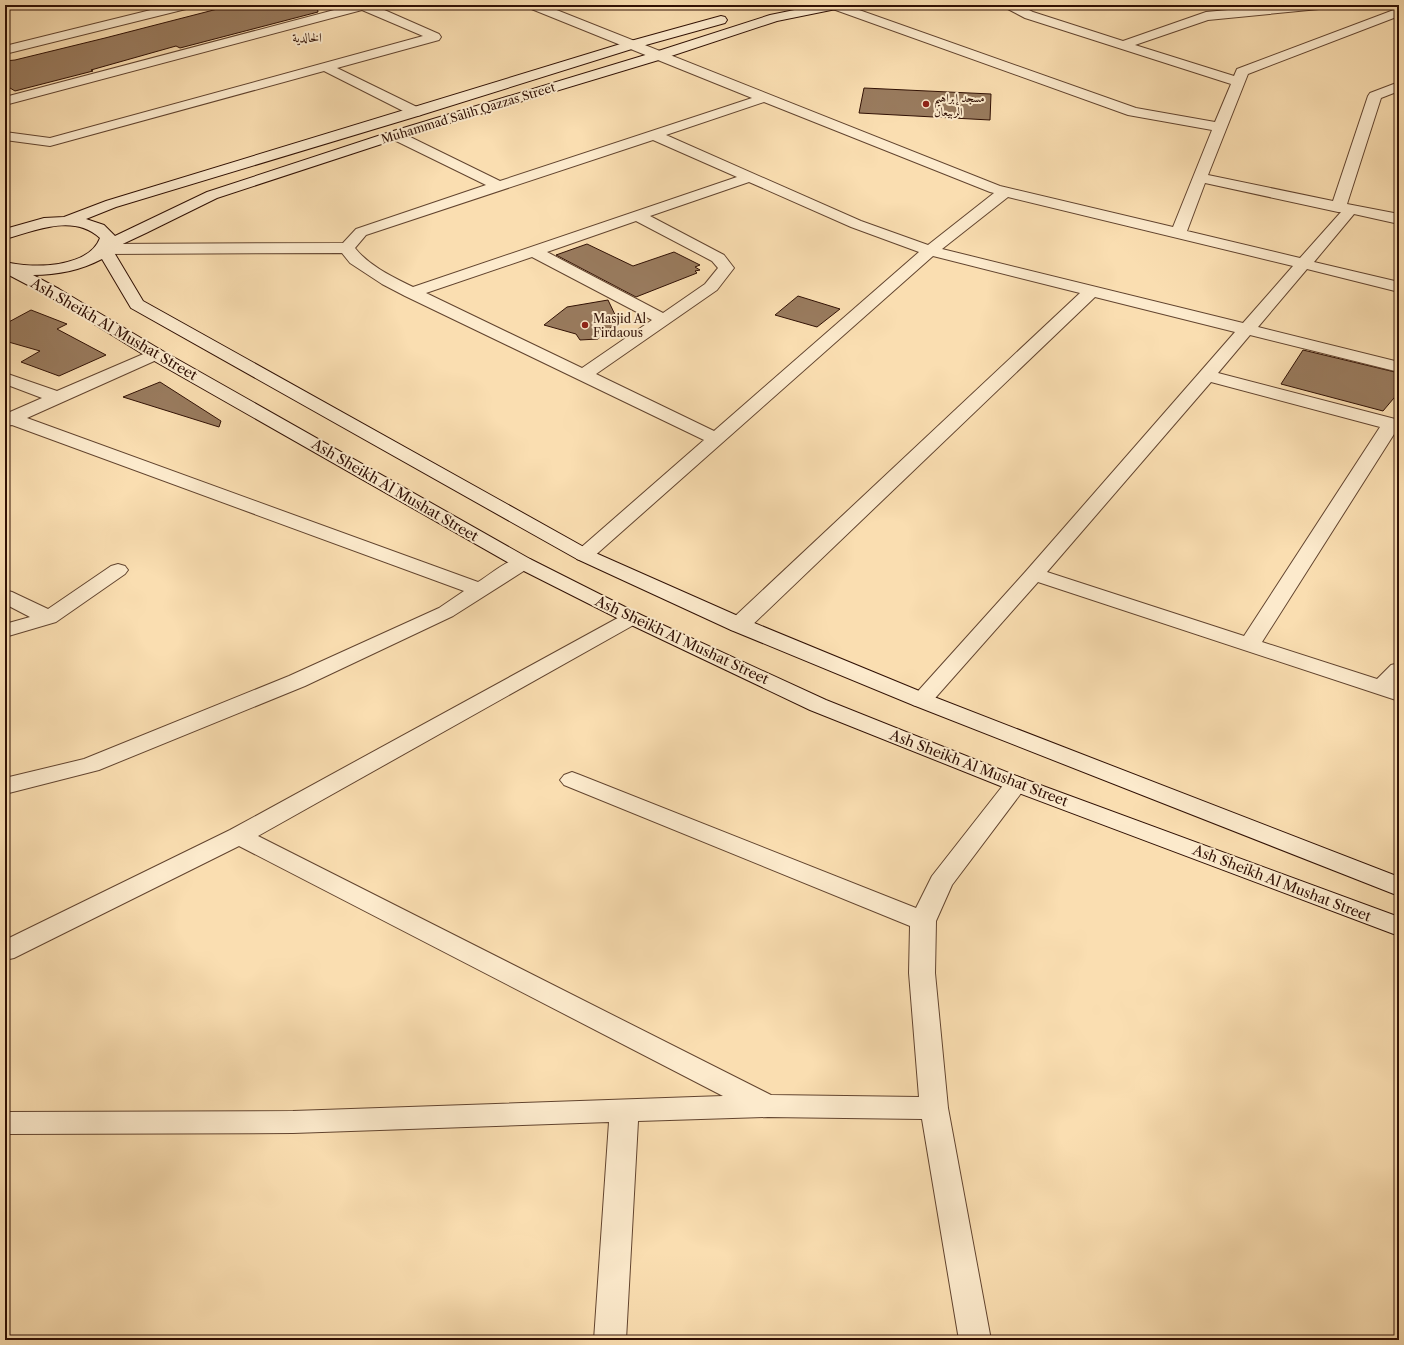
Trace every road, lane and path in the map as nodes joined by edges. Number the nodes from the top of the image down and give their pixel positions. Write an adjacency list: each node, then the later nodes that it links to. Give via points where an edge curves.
1 (186, 5): 13 (street)
2 (780, 5): 8 (street)
3 (835, 5): 14 (street, Muhammad Salih Qazzas Street, via 774,18); 21 (street, via 1133,112)
4 (1010, 5): 11 (street, via 1029,15)
5 (1319, 5): 11 (street, via 1206,16)
6 (365, 6): 15 (street, via 435,37); 19 (street)
7 (540, 6): 12 (street)
8 (757, 10)
9 (1399, 12): 16 (street, via 1242,72)
10 (734, 16): 12 (street, Muhammad Salih Qazzas Street)
11 (1123, 45): 16 (street)
12 (631, 46): 14 (street); 20 (street, Muhammad Salih Qazzas Street)
13 (5, 50)
14 (657, 56): 18 (street); 22 (street, Muhammad Salih Qazzas Street)
15 (326, 67): 20 (street); 24 (street, via 50,142)
16 (1238, 82): 21 (street)
17 (1399, 86): 29 (street, via 1375,96)
18 (764, 98): 23 (street); 28 (street)
19 (5, 101)
20 (416, 112): 33 (street, Muhammad Salih Qazzas Street, via 111,204)
21 (1220, 127): 26 (street)
22 (395, 135): 27 (street); 37 (street, Muhammad Salih Qazzas Street, via 212,195)
23 (654, 135): 25 (street); 27 (street)
24 (5, 136)
25 (750, 177): 30 (street); 40 (street, via 856,224)
26 (1200, 178): 29 (street); 35 (street)
27 (499, 186): 38 (street, via 361,232)
28 (1005, 192): 35 (street); 40 (street)
29 (1344, 208): 32 (street); 41 (street)
30 (636, 215): 39 (street); 46 (street, via 718,258 726,268 711,287)
31 (5, 217): 34 (street)
32 (1399, 219)
33 (67, 221): 34 (street); 37 (street, via 95,226 104,231 108,237)
34 (33, 225): 36 (street)
35 (1178, 233): 41 (street)
36 (5, 234)
37 (106, 246): 38 (street); 42 (street, Muhammad Salih Qazzas Street, via 94,257 61,268 28,270); 58 (street, via 137,304)
38 (347, 248): 45 (street, via 356,260 388,282)
39 (533, 251): 45 (street); 46 (street)
40 (930, 251): 44 (street); 57 (street)
41 (1303, 263): 43 (street); 47 (street)
42 (6, 267): 48 (street, Ash Sheikh Al Mushat Street, via 53,292)
43 (1399, 287)
44 (1092, 291): 47 (street); 66 (street)
45 (411, 293): 50 (street)
46 (664, 320): 50 (street)
47 (1246, 329): 49 (street); 51 (street)
48 (155, 354): 54 (street); 59 (street, Ash Sheikh Al Mushat Street)
49 (1399, 367)
50 (583, 375): 57 (street)
51 (1206, 375): 56 (street); 61 (street)
52 (5, 378): 54 (street)
53 (5, 389): 54 (street)
54 (50, 394): 55 (street)
55 (7, 418): 62 (street)
56 (1395, 425): 68 (street)
57 (716, 439): 58 (street)
58 (584, 556): 66 (street)
59 (523, 563): 62 (street); 65 (street, Ash Sheikh Al Mushat Street)
60 (118, 570): 64 (street)
61 (1034, 574): 68 (street); 71 (street)
62 (480, 590): 74 (street, via 446,612 297,681 92,764)
63 (5, 596): 64 (street)
64 (49, 618): 67 (street)
65 (632, 618): 73 (street, Ash Sheikh Al Mushat Street, via 818,705); 75 (street)
66 (739, 625): 71 (street)
67 (5, 631)
68 (1249, 645): 70 (street)
69 (1399, 670): 70 (street)
70 (1390, 691)
71 (920, 700): 76 (street)
72 (572, 780): 77 (street)
73 (1016, 784): 77 (street, via 941,882); 78 (street, Ash Sheikh Al Mushat Street)
74 (5, 786)
75 (239, 836): 79 (street); 80 (street)
76 (1399, 887)
77 (923, 921): 81 (street, via 922,973)
78 (1399, 927)
79 (5, 952)
80 (768, 1106): 81 (street); 82 (street)
81 (934, 1108): 85 (street)
82 (624, 1111): 83 (street, via 293,1122); 84 (street)
83 (5, 1123)
84 (610, 1340)
85 (975, 1340)

